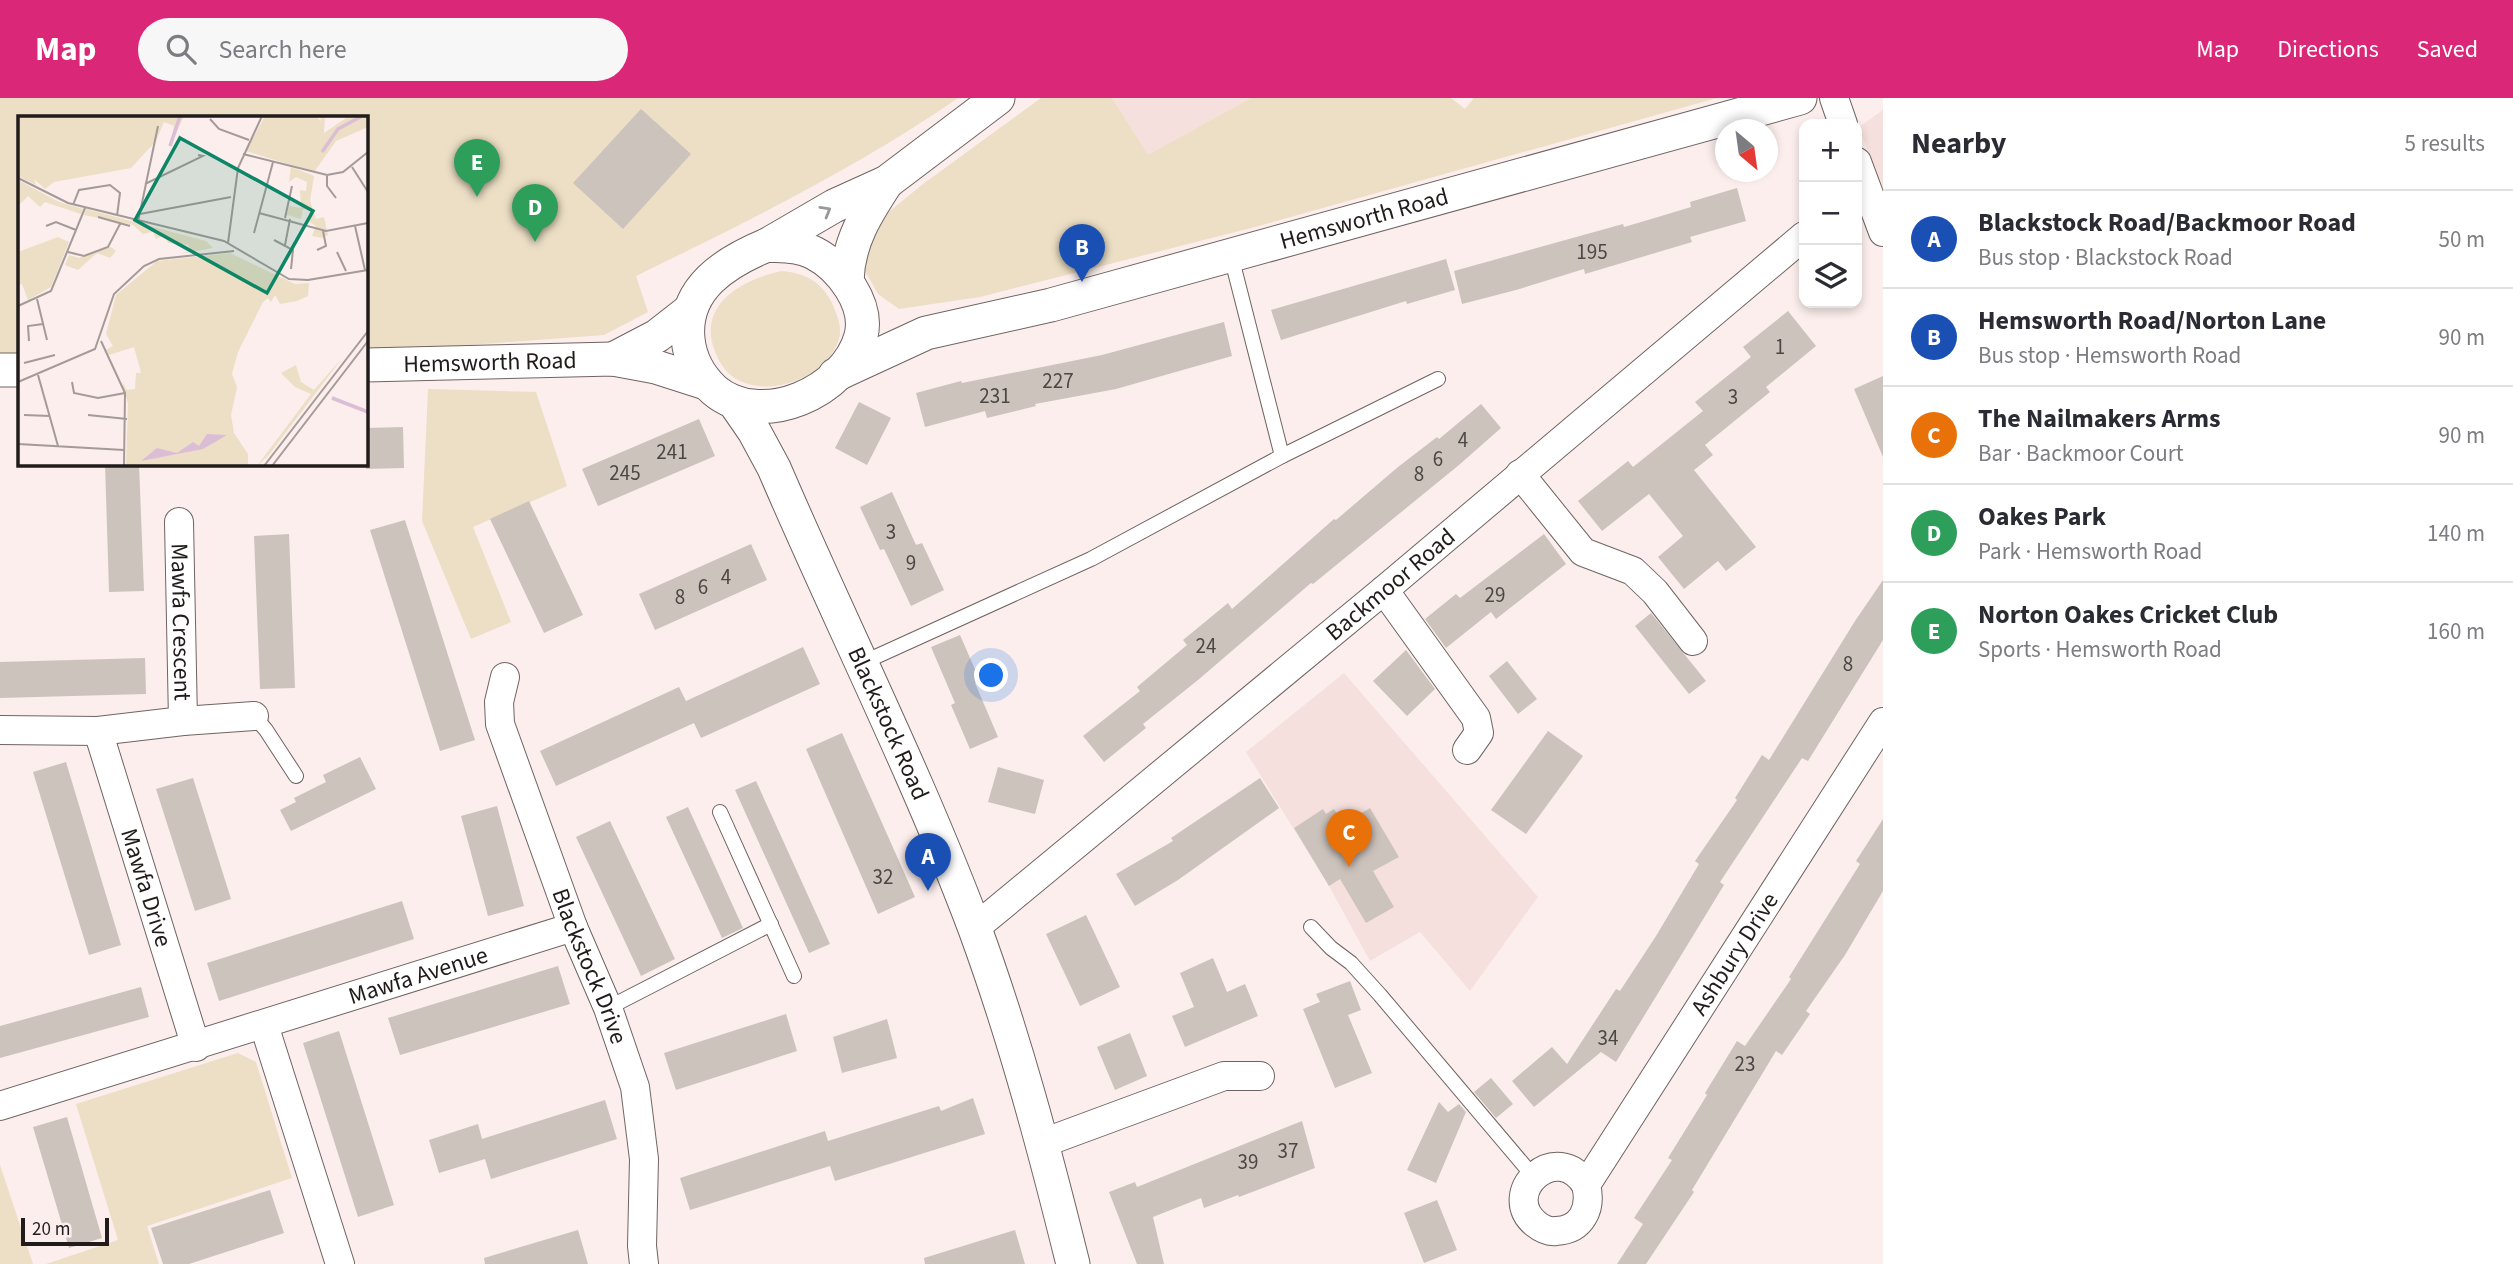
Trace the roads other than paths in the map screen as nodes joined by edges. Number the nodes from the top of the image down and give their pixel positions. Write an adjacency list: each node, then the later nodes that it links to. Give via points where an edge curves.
1 (998, 98): 5 (street)
2 (1800, 98): 10 (street, Hemsworth Road)
3 (1834, 98): 4 (street)
4 (1841, 119)
5 (887, 182): 9 (street, one-way to 5); 11 (street, via 854,238 848,261)
6 (1861, 182): 7 (street)
7 (1883, 232)
8 (1799, 240): 25 (street, Backmoor Road)
9 (767, 245): 11 (street, via 794,246 814,253 832,266); 12 (street, via 722,270 705,285)
10 (1231, 256): 13 (street, Hemsworth Road); 23 (lane)
11 (852, 291): 13 (street, Hemsworth Road, via 881,320); 18 (street, via 861,334)
12 (689, 311): 14 (street, Hemsworth Road, via 657,336); 20 (street, via 691,358)
13 (926, 333): 18 (street, Hemsworth Road)
14 (613, 359): 15 (street, Hemsworth Road); 20 (street, Hemsworth Road)
15 (368, 365)
16 (0, 370): 17 (street)
17 (18, 370)
18 (835, 375): 21 (street)
19 (1438, 379): 23 (lane)
20 (706, 383): 22 (street)
21 (802, 399): 22 (street, via 764,407); 24 (street, via 780,433)
22 (734, 402): 24 (street, Blackstock Road)
23 (1282, 456): 29 (lane, via 1091,559)
24 (774, 468): 29 (street, Blackstock Road)
25 (1520, 474): 27 (street, Backmoor Road); 28 (street, via 1583,552 1633,571)
26 (179, 522): 32 (street, Mawfa Crescent)
27 (1384, 590): 36 (street, via 1476,718 1479,733); 42 (street, Backmoor Road)
28 (1693, 642)
29 (862, 663): 42 (street, Blackstock Road)
30 (505, 677): 40 (street, Blackstock Drive, via 500,724)
31 (254, 716): 32 (street, Mawfa Crescent); 37 (lane)
32 (183, 721): 35 (street, Mawfa Crescent)
33 (1883, 722): 51 (street, Ashbury Drive)
34 (0, 730): 35 (street, Mawfa Crescent)
35 (98, 731): 46 (street, Mawfa Drive)
36 (1467, 750)
37 (296, 776)
38 (720, 812): 39 (lane)
39 (771, 924): 43 (lane); 44 (lane)
40 (573, 927): 44 (street, Blackstock Drive); 45 (street, Mawfa Avenue)
41 (1311, 927): 50 (lane, via 1380,995)
42 (975, 928): 49 (street, Blackstock Road)
43 (794, 976)
44 (608, 1008): 53 (street, Blackstock Drive, via 635,1087 644,1159)
45 (264, 1025): 46 (street, Mawfa Avenue); 52 (street)
46 (196, 1047): 48 (street, Mawfa Avenue)
47 (1260, 1076): 49 (street, via 1224,1076)
48 (0, 1106)
49 (1043, 1143): 54 (street, Blackstock Road)
50 (1533, 1176): 51 (street, via 1562,1167); 51 (street, Ashbury Drive, via 1525,1190 1526,1211 1549,1231 1568,1229 1579,1222 1588,1208)
51 (1586, 1185)
52 (340, 1264)
53 (644, 1264)
54 (1073, 1264)

